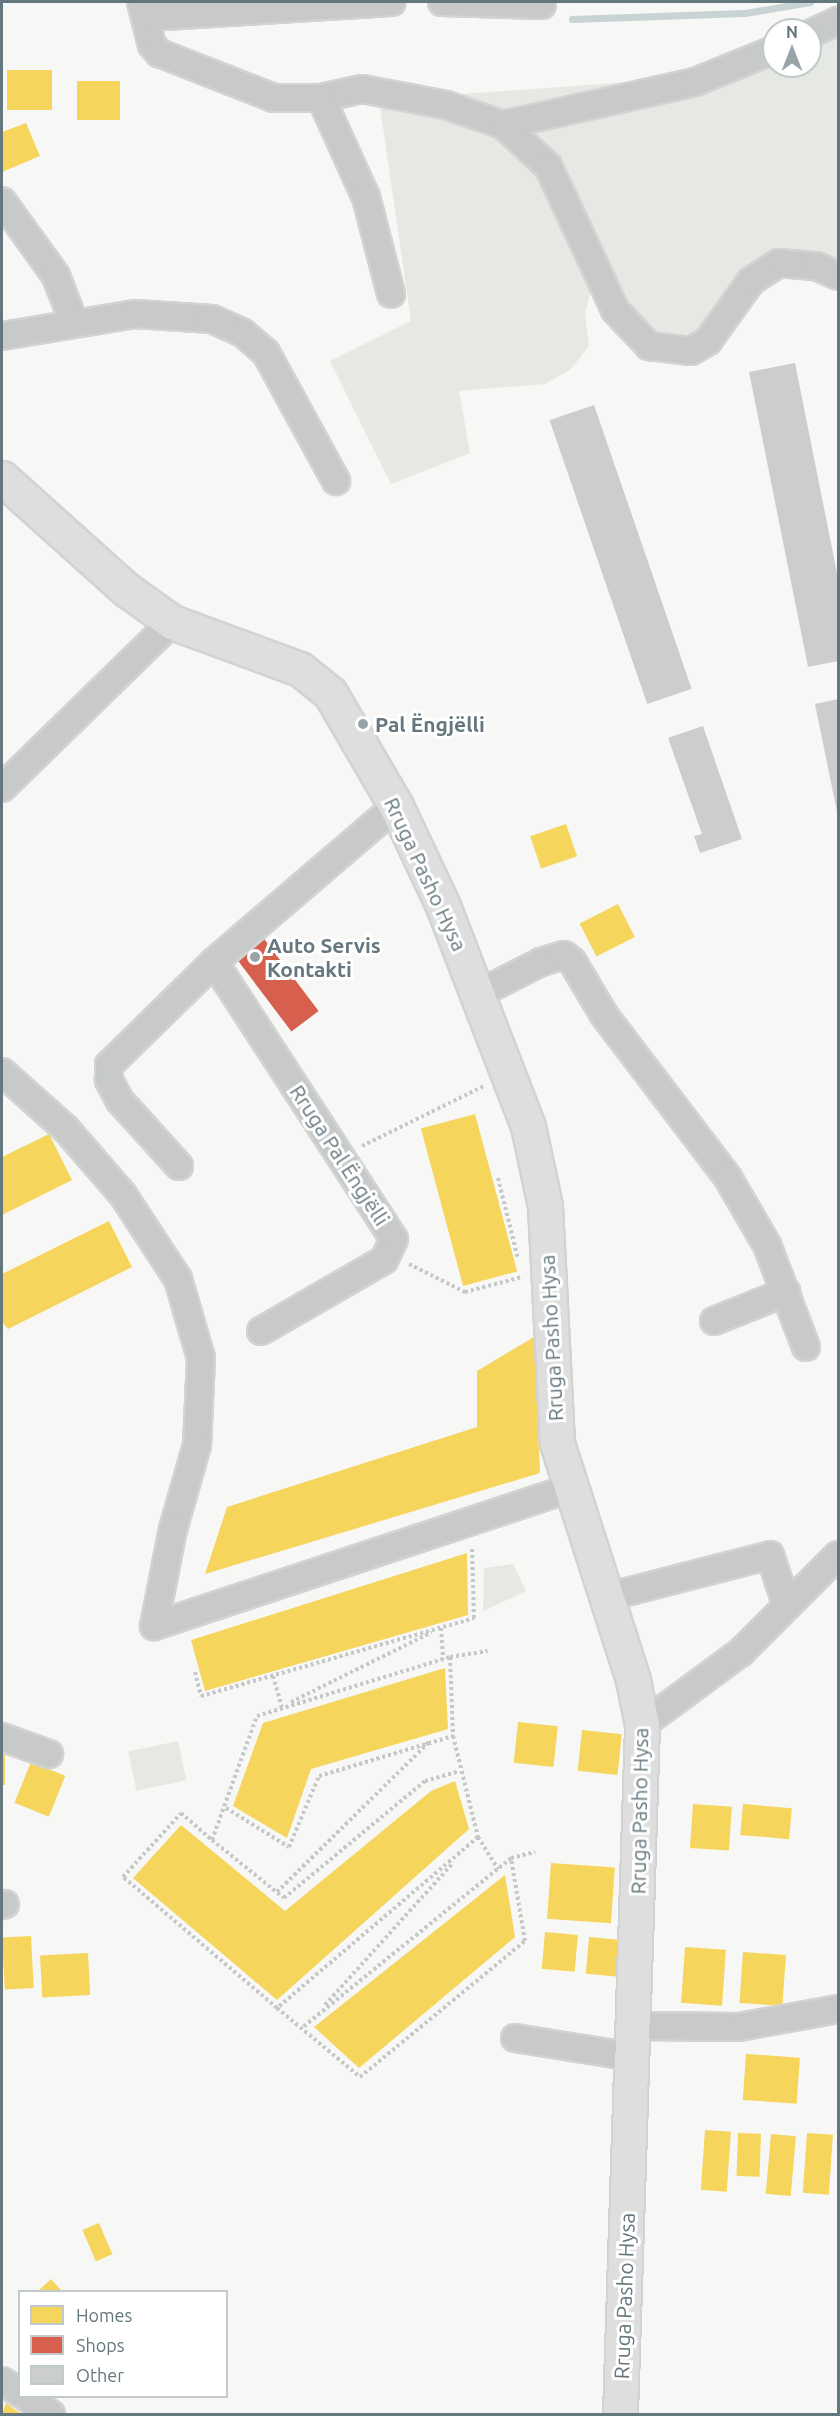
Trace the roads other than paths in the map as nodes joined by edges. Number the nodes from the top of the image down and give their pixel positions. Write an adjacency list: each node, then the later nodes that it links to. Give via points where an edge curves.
1 (392, 2): 4 (street)
2 (442, 2): 3 (street)
3 (542, 5)
4 (144, 9): 8 (street, via 152,45 159,53 274,98)
5 (838, 21): 6 (street)
6 (822, 28)
7 (762, 55): 9 (street, via 695,82)
8 (321, 98): 9 (street, via 362,89 390,93); 12 (street, via 366,197)
9 (503, 124): 11 (street, via 548,166 615,310 650,346 671,353 700,346 751,281 779,263 816,266)
10 (2, 201): 13 (street, via 56,276)
11 (838, 276)
12 (391, 294)
13 (74, 323): 14 (street); 16 (street, via 174,314 212,319 243,333 285,380)
14 (2, 336)
15 (2, 478): 17 (main road, Rruga Pasho Hysa, via 127,590)
16 (336, 481)
17 (172, 622): 18 (street); 19 (main road, Rruga Pasho Hysa, via 317,680)
18 (2, 788)
19 (396, 806): 20 (street); 21 (main road, Rruga Pasho Hysa)
20 (214, 962): 23 (street, via 109,1065 109,1080 120,1101); 26 (street, Rruga Pal Ëngjëlli, via 388,1226 392,1250 339,1290)
21 (480, 993): 24 (street, via 541,962 564,955 573,961 604,1015 728,1178); 28 (main road, Rruga Pasho Hysa, via 510,1073 541,1178 553,1406)
22 (2, 1072): 28 (street, via 66,1129 123,1195 178,1279 201,1358 198,1445 173,1529 154,1626)
23 (179, 1166)
24 (786, 1292): 25 (street); 27 (street)
25 (714, 1321)
26 (261, 1331)
27 (806, 1347)
28 (569, 1489): 30 (main road, Rruga Pasho Hysa)
29 (838, 1555): 31 (street)
30 (607, 1598): 31 (street, via 770,1555); 32 (main road, Rruga Pasho Hysa)
31 (787, 1606): 32 (street, via 716,1674)
32 (642, 1725): 37 (main road, Rruga Pasho Hysa)
33 (2, 1737): 34 (street)
34 (49, 1754)
35 (838, 2009): 37 (street)
36 (515, 2038): 37 (street)
37 (633, 2041): 42 (main road, Rruga Pasho Hysa)
38 (2, 2381): 39 (street)
39 (18, 2392)
40 (26, 2398): 41 (street)
41 (51, 2415)
42 (620, 2415)

